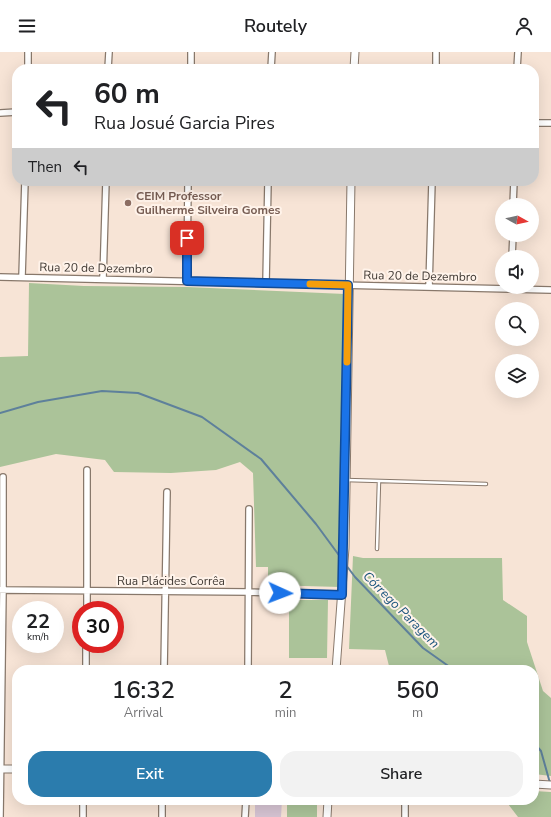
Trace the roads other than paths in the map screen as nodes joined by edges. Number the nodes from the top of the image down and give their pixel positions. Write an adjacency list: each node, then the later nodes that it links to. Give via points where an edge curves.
1 (28, 52): 8 (street)
2 (109, 52): 9 (street)
3 (191, 52): 10 (street)
4 (272, 52): 11 (street)
5 (355, 52): 12 (street)
6 (436, 52): 13 (street)
7 (518, 52): 14 (street)
8 (28, 64)
9 (108, 64)
10 (191, 64)
11 (271, 64)
12 (354, 64)
13 (436, 64)
14 (518, 64)
15 (12, 112): 16 (street)
16 (0, 113)
17 (539, 122): 18 (street)
18 (551, 123)
19 (25, 186): 28 (street)
20 (106, 186): 29 (street)
21 (188, 186): 30 (street)
22 (268, 186): 31 (street)
23 (351, 186): 32 (street)
24 (432, 186): 33 (street)
25 (514, 186): 26 (street)
26 (513, 198)
27 (0, 277): 28 (street, Rua 20 de Dezembro)
28 (22, 277): 29 (street, Rua 20 de Dezembro)
29 (103, 279): 30 (street, Rua 20 de Dezembro)
30 (187, 281): 31 (street, Rua 20 de Dezembro)
31 (266, 283): 32 (street, Rua 20 de Dezembro)
32 (348, 285): 33 (street, Rua 20 de Dezembro); 39 (street)
33 (429, 287): 34 (street, Rua 20 de Dezembro)
34 (495, 288)
35 (539, 289): 36 (street, Rua 20 de Dezembro)
36 (551, 290)
37 (87, 470): 47 (street)
38 (3, 478): 45 (street)
39 (346, 480): 40 (lane); 49 (street)
40 (379, 481): 41 (lane); 44 (lane)
41 (486, 484)
42 (167, 492): 46 (street)
43 (249, 509): 48 (street)
44 (377, 549)
45 (2, 590): 47 (street, Rua Plácides Corrêa); 56 (street)
46 (166, 591): 47 (street, Rua Plácides Corrêa); 48 (street, Rua Plácides Corrêa); 53 (street)
47 (87, 592): 50 (street)
48 (249, 592): 49 (street, Rua Plácides Corrêa); 54 (street)
49 (342, 595): 55 (street)
50 (87, 601)
51 (86, 653): 52 (street)
52 (86, 665)
53 (164, 665)
54 (248, 665)
55 (336, 665)
56 (0, 769): 57 (street); 63 (street)
57 (12, 769)
58 (83, 805): 64 (street)
59 (162, 805): 65 (street)
60 (246, 805): 66 (street)
61 (328, 805): 67 (street)
62 (405, 805): 68 (street)
63 (0, 817)
64 (83, 817)
65 (162, 817)
66 (245, 817)
67 (327, 817)
68 (405, 817)

